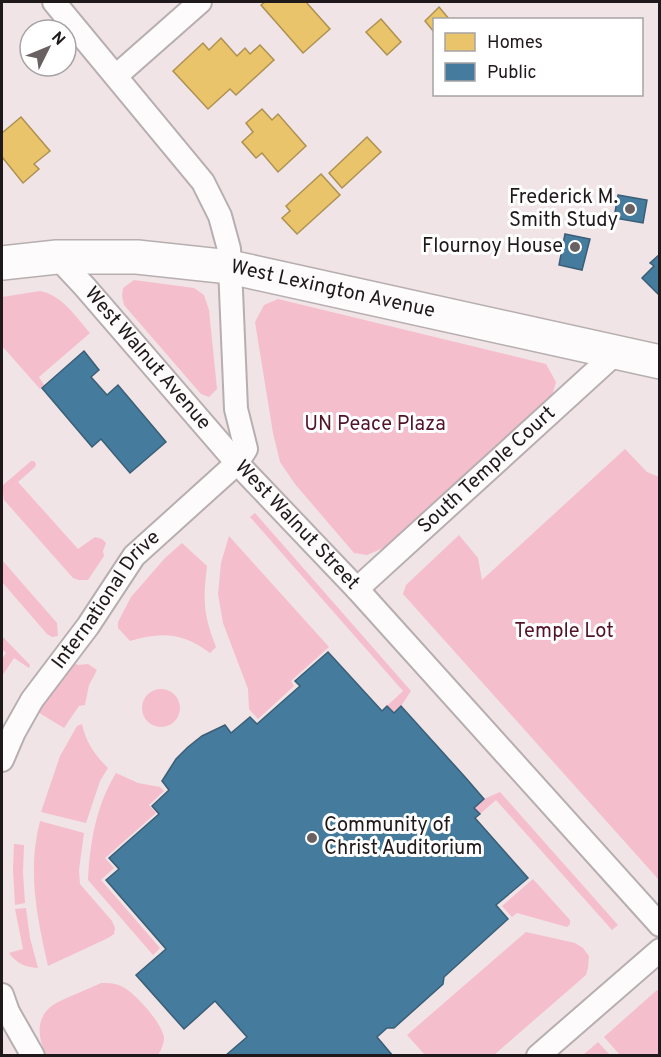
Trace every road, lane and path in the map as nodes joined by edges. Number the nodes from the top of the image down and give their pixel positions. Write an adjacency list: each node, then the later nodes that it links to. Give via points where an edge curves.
1 (54, 2): 3 (street, West Walnut Street)
2 (200, 2): 3 (street)
3 (116, 76): 6 (street, West Walnut Street, via 203,182 220,216)
4 (57, 257): 5 (main road, West Lexington Avenue); 6 (main road, West Lexington Avenue, via 138,256); 9 (street, West Walnut Avenue)
5 (2, 263)
6 (230, 267): 7 (main road, West Lexington Avenue); 9 (street, West Walnut Street, via 236,409 246,449)
7 (617, 352): 8 (main road, West Lexington Avenue); 10 (street, South Temple Court)
8 (660, 362)
9 (237, 463): 10 (street, West Walnut Street); 11 (street, International Drive, via 134,556 32,700)
10 (357, 589): 12 (street, West Walnut Street)
11 (2, 760)
12 (660, 925)
13 (660, 950): 16 (street)
14 (4, 1007): 15 (street)
15 (33, 1056)
16 (538, 1056)

